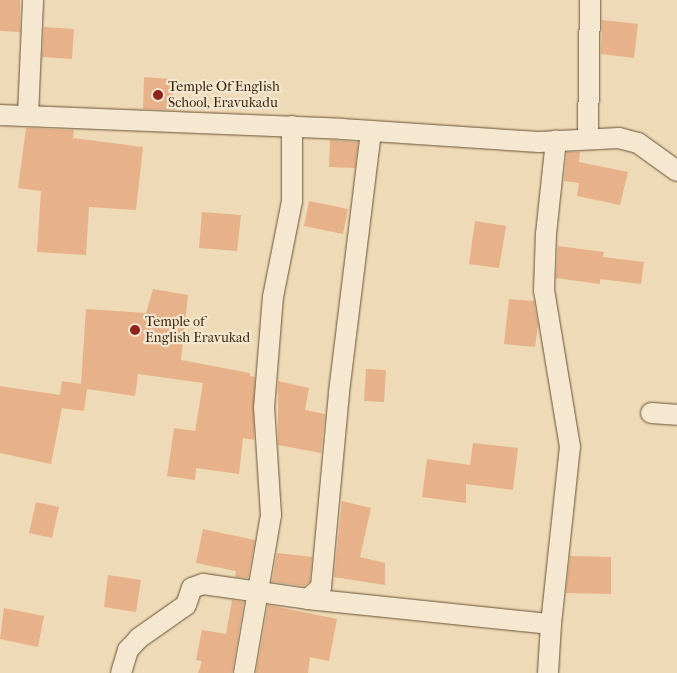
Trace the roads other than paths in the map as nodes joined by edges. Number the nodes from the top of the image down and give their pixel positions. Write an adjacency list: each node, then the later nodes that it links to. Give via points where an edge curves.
1 (32, 0): 4 (street)
2 (590, 0): 7 (street)
3 (0, 115): 4 (street)
4 (28, 116): 5 (street)
5 (292, 126): 6 (street); 12 (street, via 292,201 273,297 264,408 271,515)
6 (371, 131): 8 (street); 13 (street, via 339,392 321,587)
7 (588, 139): 8 (street); 9 (street, via 619,138 638,143)
8 (556, 141): 14 (street, via 546,234 544,290 570,447)
9 (677, 171)
10 (651, 413): 11 (street)
11 (677, 415)
12 (257, 592): 13 (street); 15 (street, via 203,584 192,588 186,605 138,638 128,650); 16 (street)
13 (308, 599): 14 (street)
14 (550, 624): 17 (street)
15 (121, 673)
16 (244, 673)
17 (548, 673)

